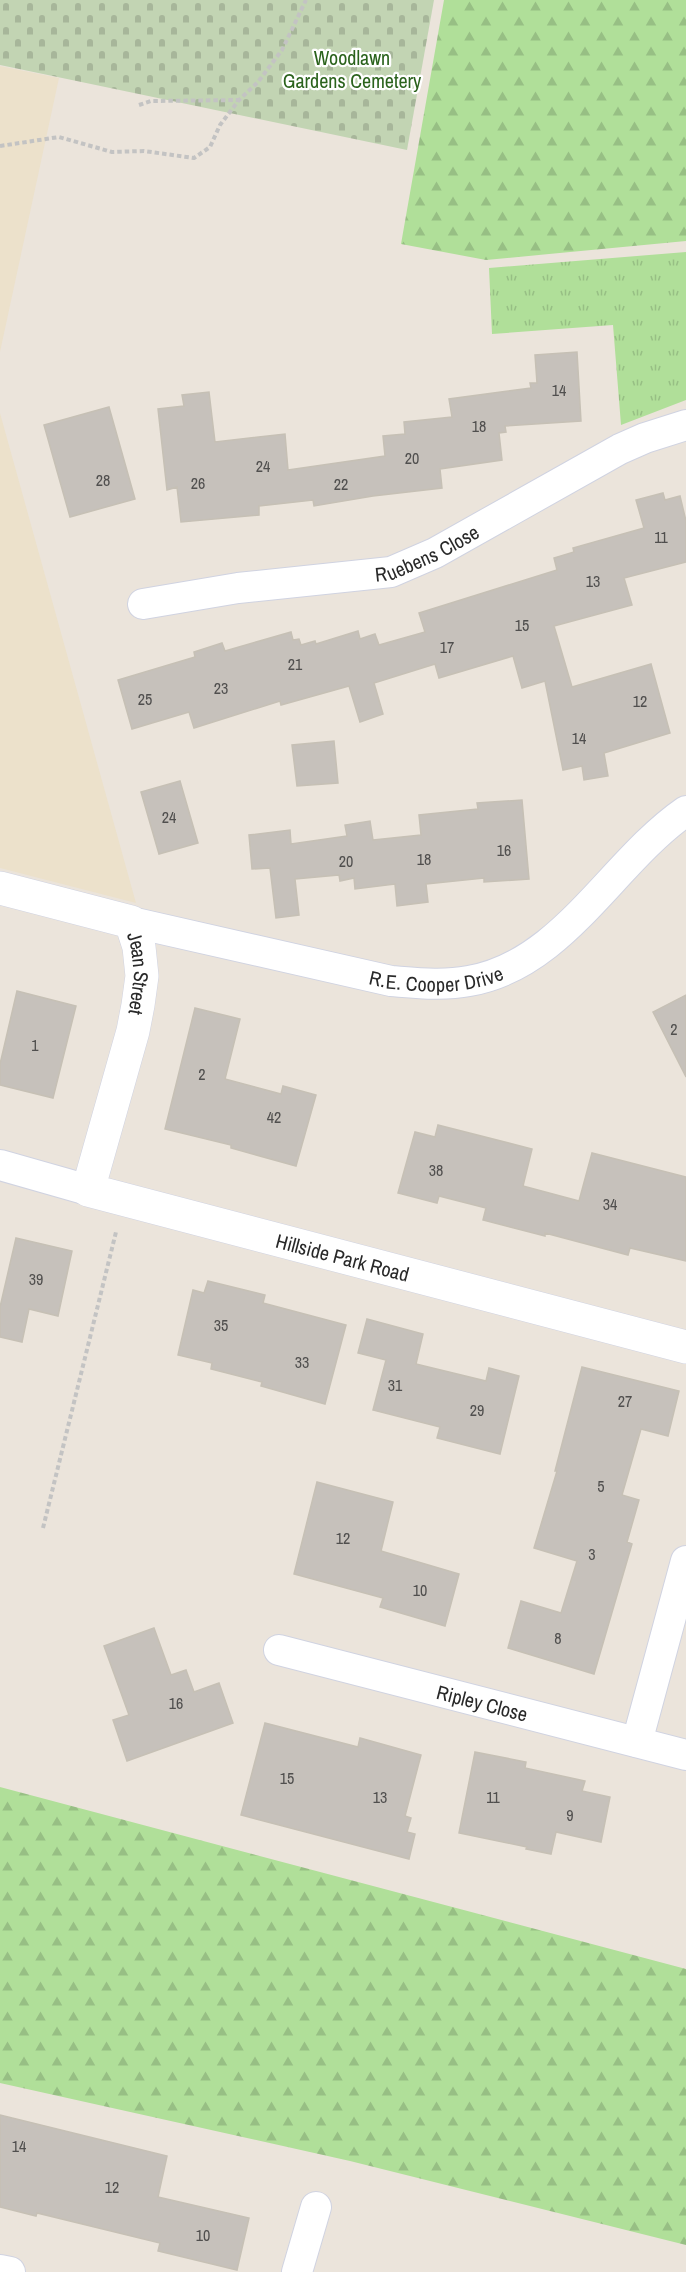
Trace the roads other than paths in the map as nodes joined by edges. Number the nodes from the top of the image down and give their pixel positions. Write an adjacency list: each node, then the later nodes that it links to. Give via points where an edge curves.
1 (686, 425): 2 (street, Ruebens Close, via 620,449 435,553 391,572 238,588)
2 (143, 604)
3 (686, 811): 5 (street, R.E. Cooper Drive, via 649,842 582,913 528,957 504,971 469,981 391,981)
4 (0, 888): 5 (street, Jean Street)
5 (131, 922): 7 (street, Jean Street, via 142,976 138,1005)
6 (0, 1165): 7 (street, Hillside Park Road)
7 (88, 1190): 8 (street, Hillside Park Road)
8 (686, 1347)
9 (686, 1561): 11 (street)
10 (279, 1650): 11 (street, Ripley Close)
11 (638, 1743): 12 (street, Ripley Close)
12 (686, 1755)
13 (316, 2207): 16 (street)
14 (0, 2270): 15 (street)
15 (10, 2272)
16 (297, 2272)

